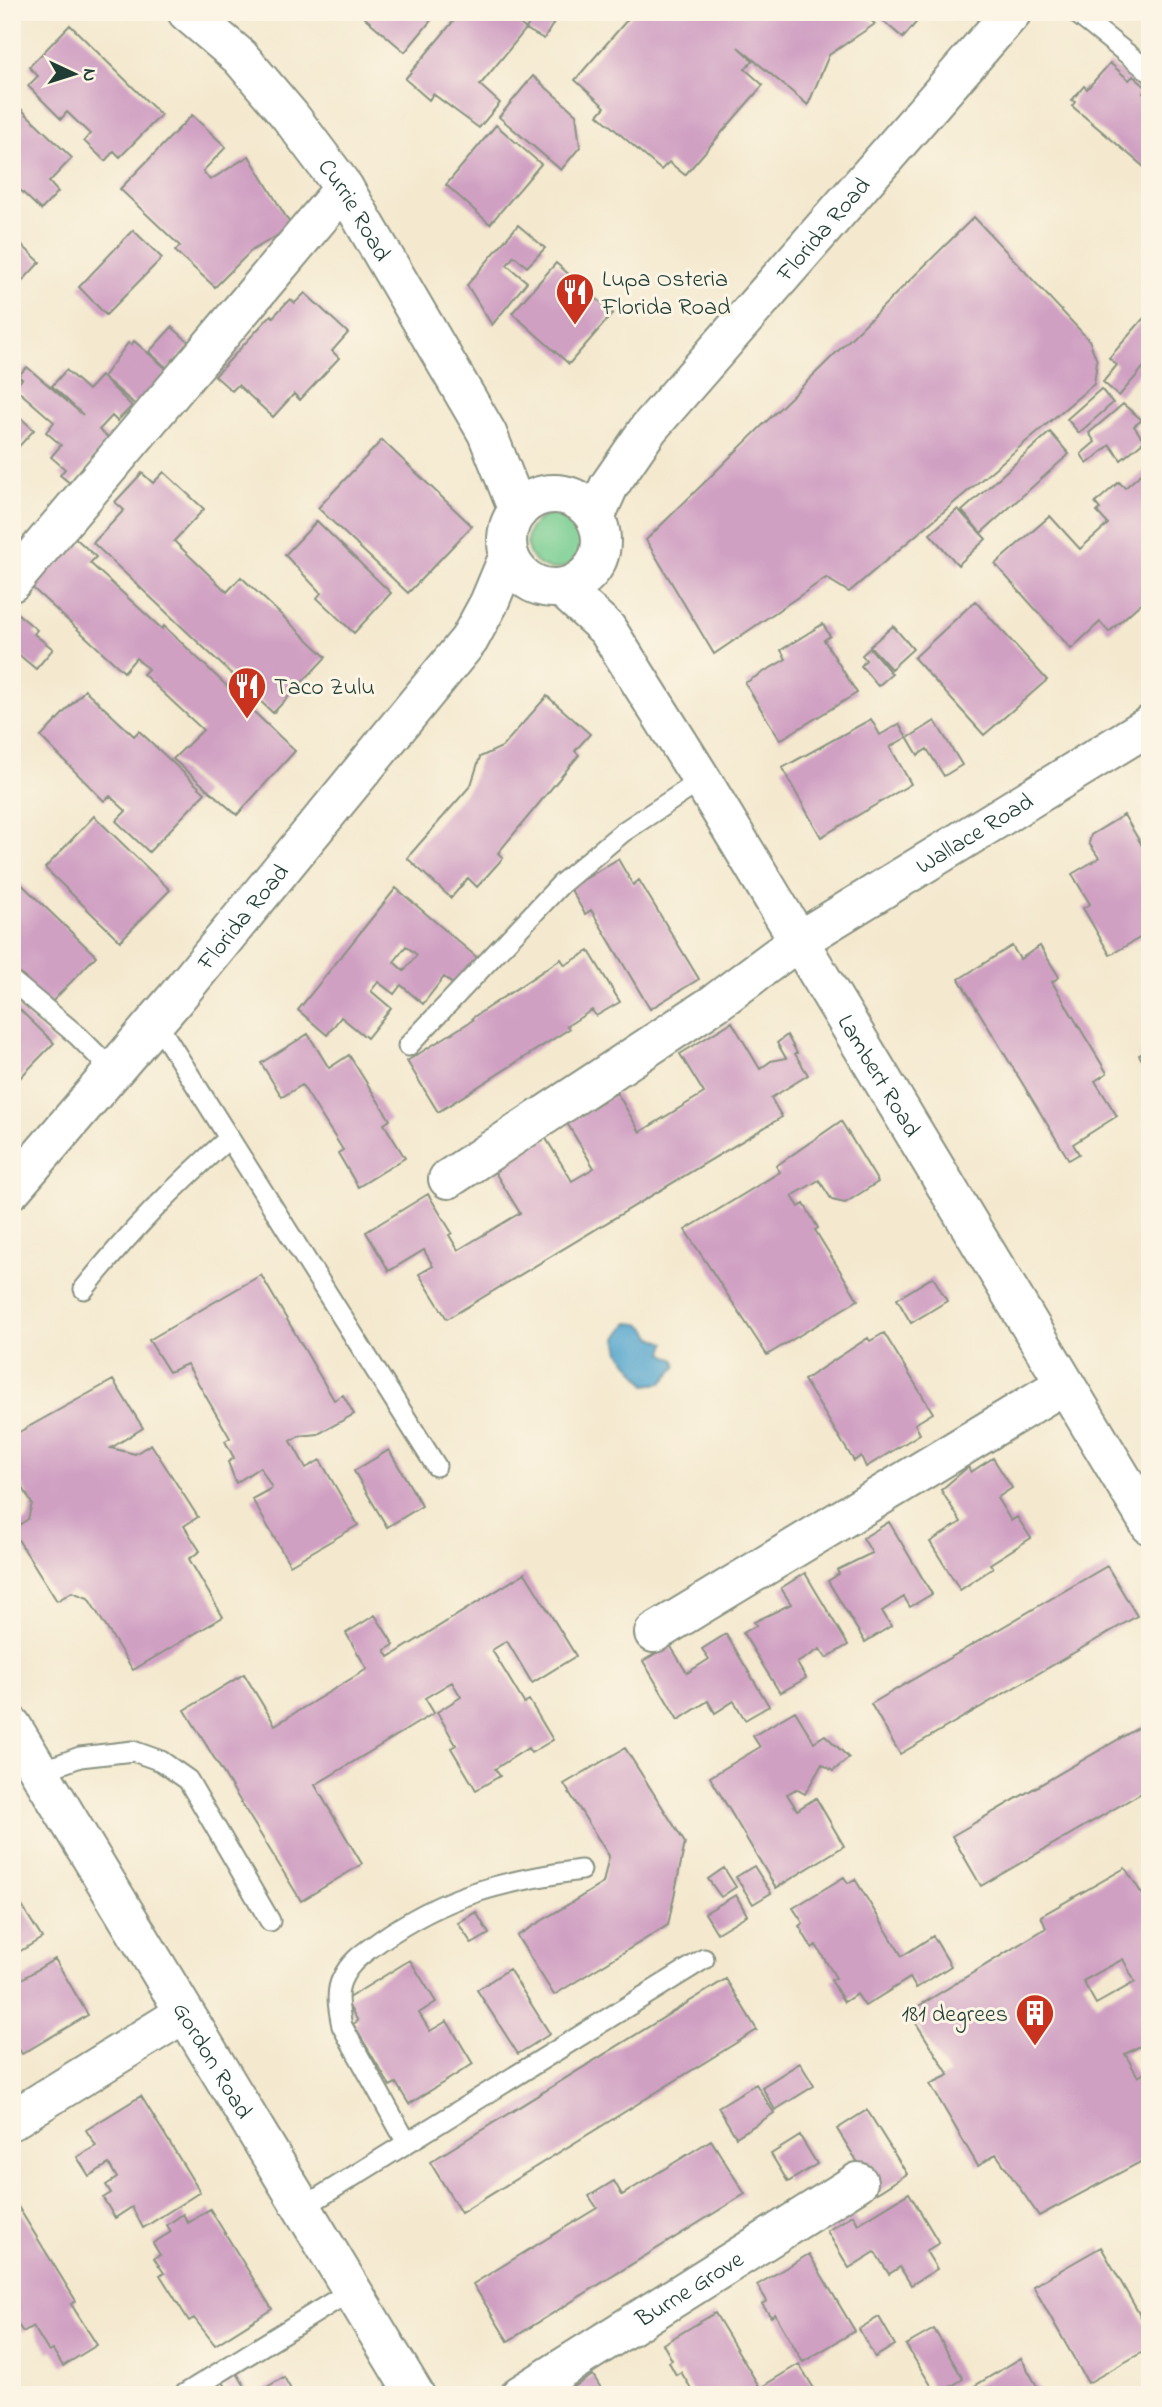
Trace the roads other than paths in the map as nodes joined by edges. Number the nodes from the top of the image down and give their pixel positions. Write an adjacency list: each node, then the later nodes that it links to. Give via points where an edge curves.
1 (187, 12): 5 (street, Currie Road, via 240,57)
2 (1012, 12): 7 (street, Florida Road)
3 (1075, 12): 4 (lane)
4 (1150, 72)
5 (344, 188): 6 (street, Currie Road); 12 (street)
6 (487, 433): 8 (street, Currie Road); 9 (street, Currie Road)
7 (635, 445): 8 (street, Florida Road); 10 (street, Florida Road)
8 (560, 494): 9 (street, via 535,498); 10 (street, via 579,500)
9 (518, 511): 11 (street, via 508,532)
10 (595, 517): 13 (street, via 601,539 597,561)
11 (509, 555): 13 (street, via 529,582); 14 (street, Florida Road)
12 (12, 582)
13 (568, 582): 14 (street, Florida Road); 16 (street, Lambert Road, via 607,629)
14 (469, 640): 19 (street, Florida Road)
15 (1150, 724): 17 (street, Wallace Road)
16 (702, 780): 17 (street, Lambert Road); 20 (lane, via 623,832 561,884)
17 (799, 941): 23 (street, Wallace Road, via 715,1003); 26 (street, Lambert Road)
18 (12, 981): 21 (lane)
19 (156, 1022): 21 (street, Florida Road); 22 (lane)
20 (408, 1046)
21 (114, 1071): 24 (street, Florida Road)
22 (229, 1138): 25 (lane, via 160,1199); 27 (lane)
23 (449, 1179)
24 (12, 1189)
25 (84, 1289)
26 (1065, 1384): 28 (street, Lambert Road); 29 (street)
27 (436, 1466)
28 (1150, 1525)
29 (654, 1633)
30 (21, 1747): 32 (lane, via 80,1757 132,1751 161,1761 188,1780); 34 (street, Gordon Road)
31 (581, 1870): 36 (lane, via 489,1886 416,1916 354,1960 341,1980 337,2004 342,2026)
32 (270, 1921)
33 (704, 1959): 36 (lane)
34 (183, 2014): 35 (street); 38 (street, Gordon Road)
35 (12, 2120)
36 (407, 2143): 38 (lane)
37 (858, 2182): 42 (street, Burne Grove)
38 (302, 2208): 39 (street, Gordon Road)
39 (352, 2290): 40 (lane); 41 (street, Gordon Road)
40 (183, 2395)
41 (415, 2395)
42 (520, 2395)

